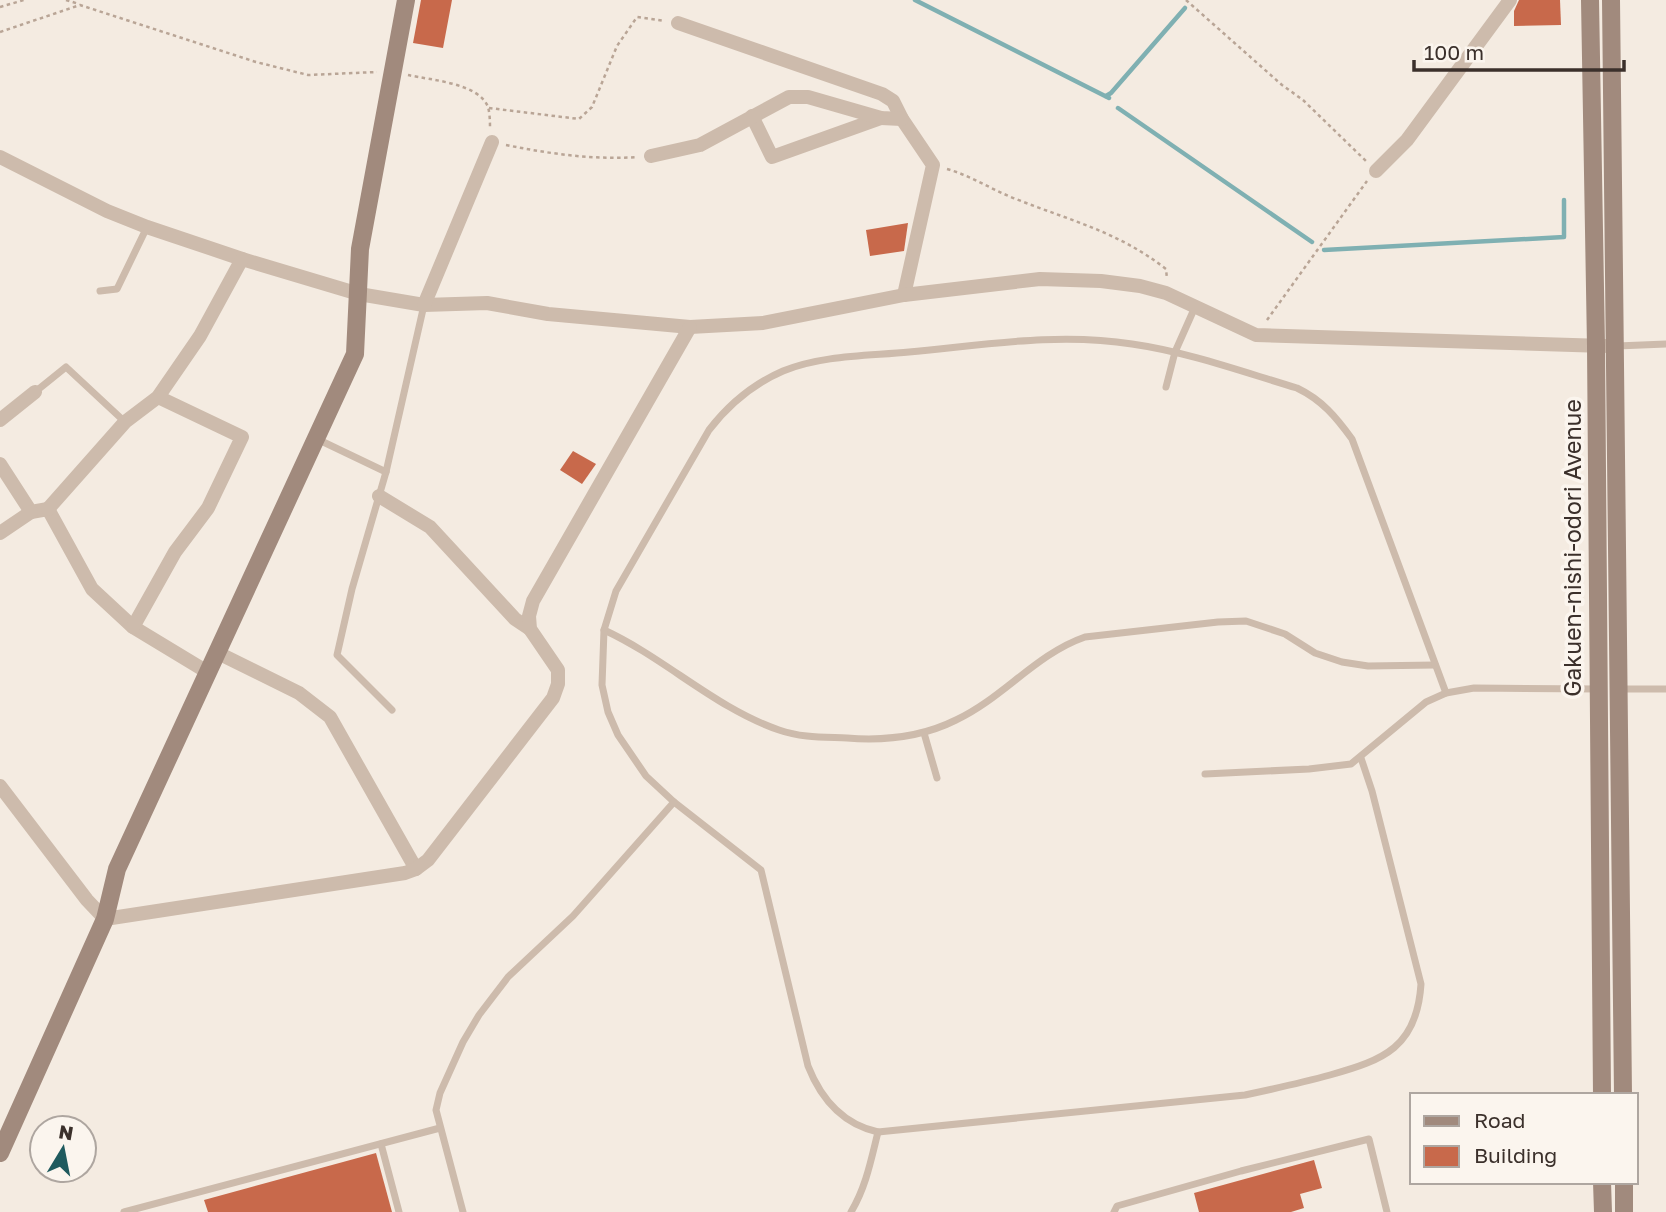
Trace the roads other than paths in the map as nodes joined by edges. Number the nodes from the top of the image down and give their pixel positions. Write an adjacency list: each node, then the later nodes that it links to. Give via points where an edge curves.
1 (406, 0): 16 (main road, via 360,249)
2 (1510, 0): 12 (street, via 1407,140)
3 (1590, 0): 22 (main road, Gakuen-nishi-odori Avenue)
4 (1611, 0): 23 (main road, Gakuen-nishi-odori Avenue)
5 (678, 23): 8 (street, via 882,94 893,100)
6 (752, 116): 7 (street, via 789,97 808,97); 7 (street, via 772,157); 10 (street, via 700,145)
7 (881, 118): 8 (street)
8 (902, 119): 17 (street, via 933,165)
9 (492, 142): 18 (street)
10 (651, 156)
11 (0, 157): 13 (street)
12 (1376, 171)
13 (147, 227): 14 (street); 15 (lane, via 117,289)
14 (242, 259): 16 (street); 27 (street, via 200,336)
15 (100, 291)
16 (359, 294): 18 (street); 30 (main road, via 355,354)
17 (904, 295): 19 (street, via 1040,279 1101,281 1166,293); 20 (street, via 763,323)
18 (425, 305): 20 (street, via 486,303 548,314); 32 (lane)
19 (1195, 307): 22 (street, via 1256,335); 24 (lane)
20 (690, 327): 38 (street, via 533,601)
21 (1666, 344): 23 (lane)
22 (1596, 346): 23 (street); 43 (main road, Gakuen-nishi-odori Avenue)
23 (1617, 346): 44 (main road, Gakuen-nishi-odori Avenue)
24 (1175, 352): 25 (lane); 39 (lane, via 1095,339 1048,339 829,359 785,370 724,411 709,430 617,591); 41 (lane, via 1297,388 1332,412 1352,439)
25 (1166, 387)
26 (35, 392): 28 (street); 29 (lane, via 66,367)
27 (158, 397): 29 (street); 37 (street, via 242,437 208,508 175,552)
28 (0, 420)
29 (125, 422): 34 (street)
30 (317, 439): 32 (lane); 40 (main road)
31 (0, 464): 35 (street)
32 (386, 472): 33 (lane)
33 (379, 496): 38 (street, via 430,527 515,619); 47 (lane, via 337,655)
34 (48, 509): 35 (street); 37 (street, via 92,589)
35 (31, 512): 36 (street)
36 (0, 533)
37 (133, 627): 42 (street)
38 (530, 629): 54 (street, via 558,670 553,698 428,860)
39 (604, 630): 48 (lane, via 780,731 870,740); 53 (lane, via 602,685 608,712 631,757)
40 (218, 653): 42 (main road); 54 (street, via 299,692 330,717)
41 (1435, 665): 46 (lane); 48 (lane, via 1342,662 1246,621 1085,637 1066,644 974,711)
42 (209, 673): 55 (main road, via 117,869)
43 (1598, 689): 44 (lane); 46 (lane, via 1474,688); 56 (main road, Gakuen-nishi-odori Avenue)
44 (1618, 689): 45 (lane); 57 (main road, Gakuen-nishi-odori Avenue)
45 (1666, 689)
46 (1446, 693): 49 (lane, via 1426,702)
47 (392, 710)
48 (924, 733): 51 (lane)
49 (1361, 758): 50 (lane, via 1320,768); 59 (lane, via 1421,984 1414,1021 1385,1055 1366,1065 1245,1096)
50 (1205, 774)
51 (937, 778)
52 (0, 786): 55 (street)
53 (674, 802): 58 (lane, via 573,916 486,1004 440,1093 436,1110); 59 (lane, via 761,870 814,1081 835,1112)
54 (416, 869): 55 (street)
55 (105, 919): 61 (main road)
56 (1602, 1093)
57 (1623, 1093)
58 (439, 1128): 60 (lane); 66 (lane)
59 (878, 1132): 67 (lane, via 860,1197)
60 (381, 1144): 64 (lane); 65 (lane)
61 (0, 1153)
62 (1602, 1184): 70 (main road)
63 (1624, 1184): 71 (main road)
64 (124, 1212)
65 (399, 1212)
66 (463, 1212)
67 (851, 1212)
68 (1114, 1212): 69 (lane, via 1117,1206 1369,1139)
69 (1387, 1212)
70 (1602, 1212)
71 (1624, 1212)

